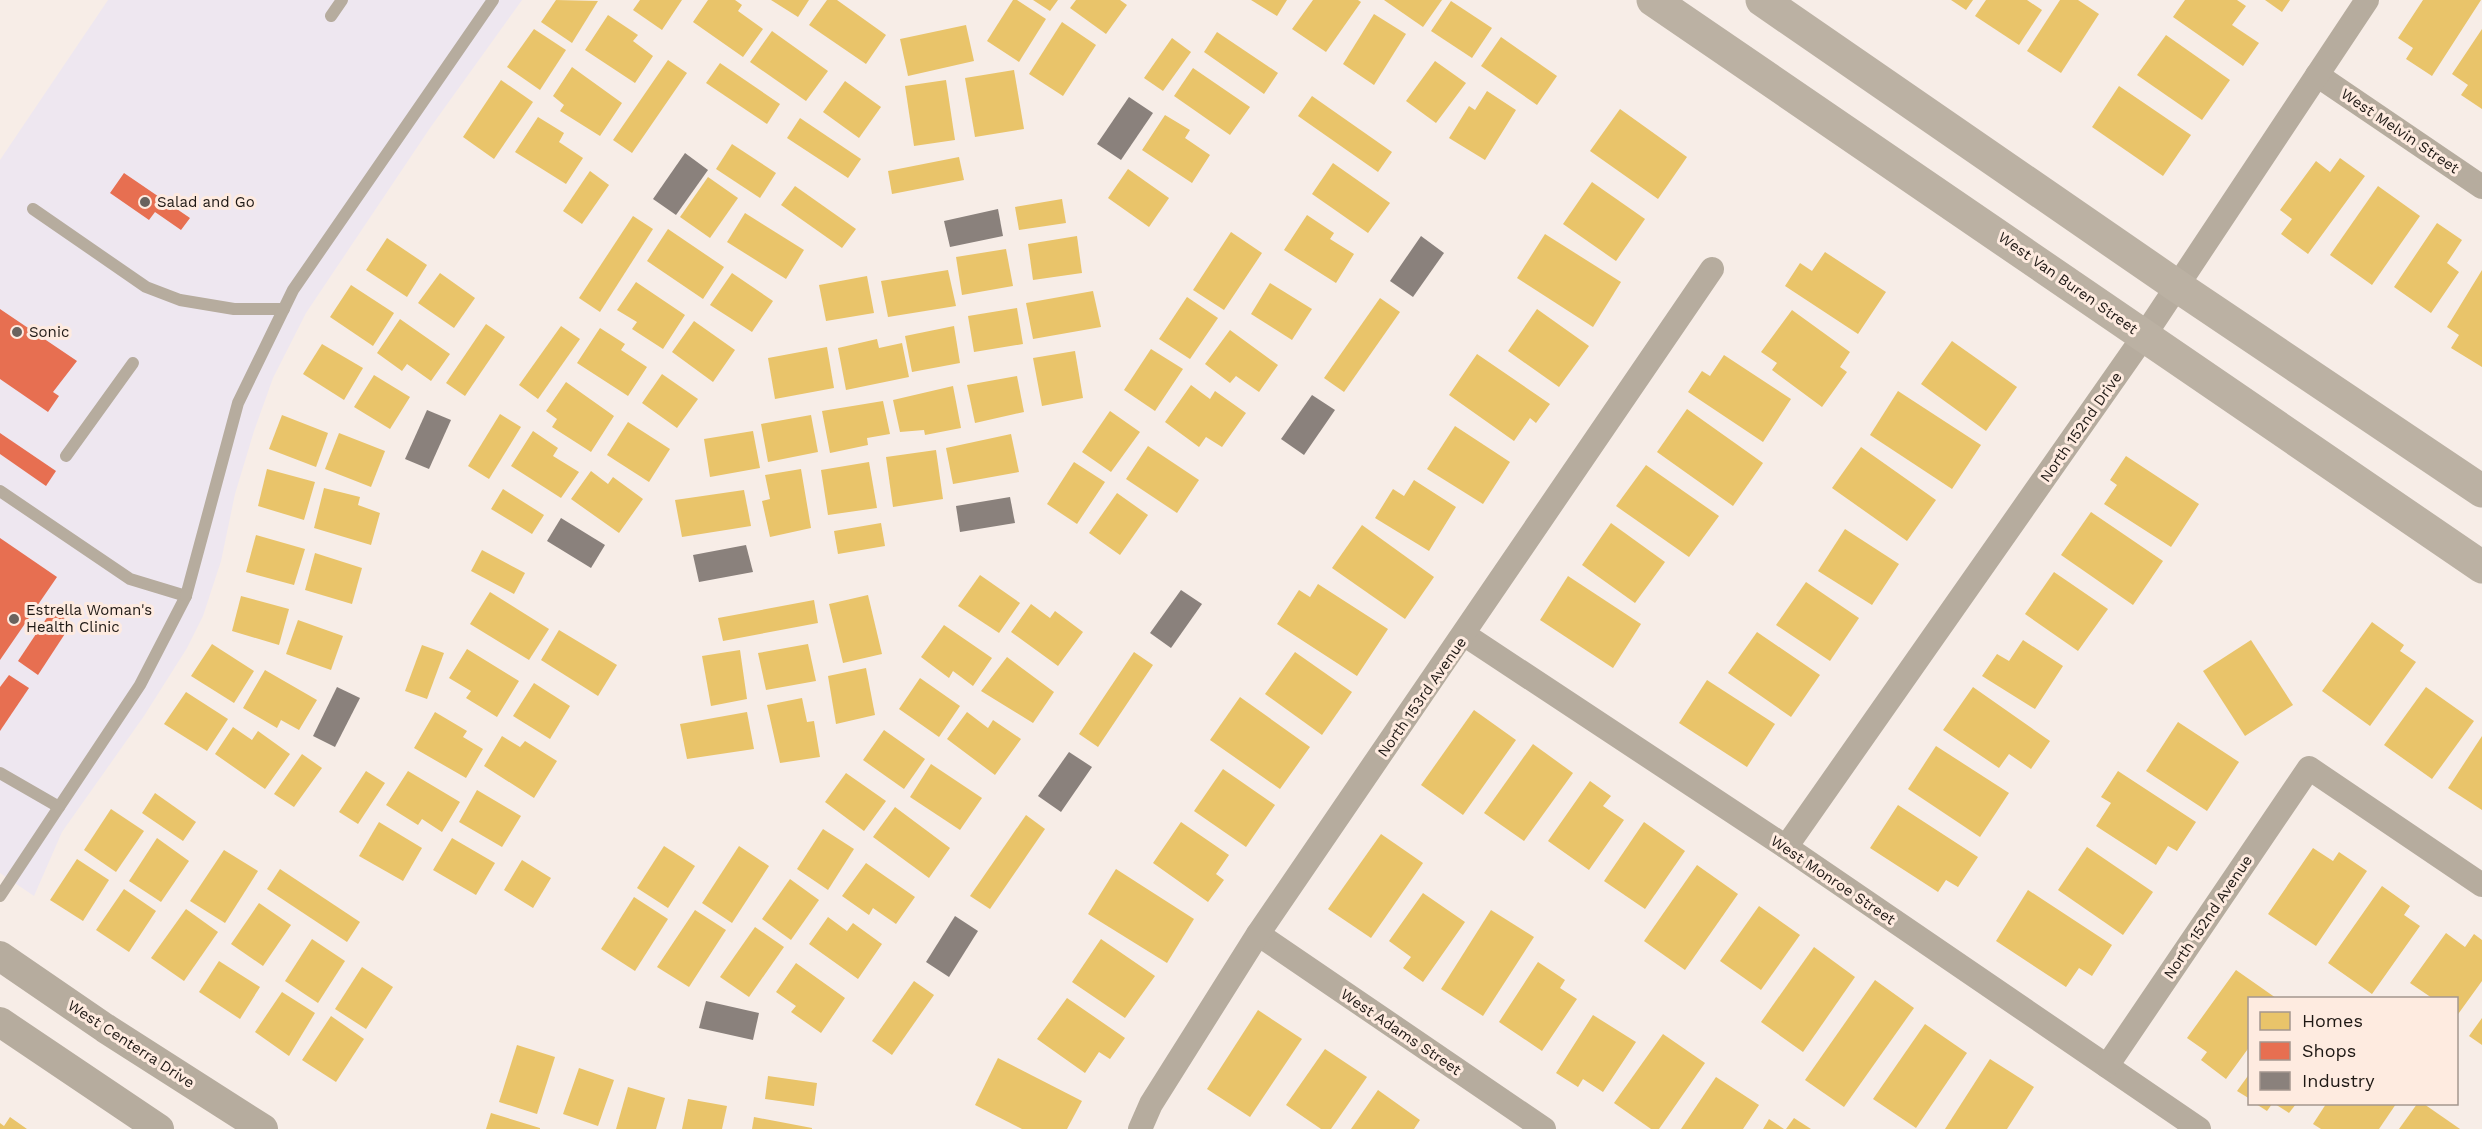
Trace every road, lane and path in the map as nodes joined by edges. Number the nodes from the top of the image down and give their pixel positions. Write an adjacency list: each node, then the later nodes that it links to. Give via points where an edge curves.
1 (342, 0): 6 (lane)
2 (493, 0): 12 (lane, via 293,290)
3 (1653, 0): 13 (main road, West Van Buren Street)
4 (1762, 0): 11 (main road)
5 (2367, 0): 7 (street, North 152nd Drive)
6 (331, 16)
7 (2318, 75): 8 (street, West Melvin Street); 11 (street, North 152nd Drive)
8 (2482, 187)
9 (33, 209): 12 (lane, via 146,287 180,300 234,309)
10 (1712, 270): 20 (street, North 153rd Avenue)
11 (2177, 286): 13 (street, North 152nd Drive); 17 (main road)
12 (284, 309): 19 (lane, via 238,403)
13 (2144, 336): 18 (main road, West Van Buren Street); 23 (street, North 152nd Drive)
14 (133, 363): 15 (lane)
15 (66, 456)
16 (0, 491): 19 (lane, via 130,579)
17 (2482, 491)
18 (2482, 567)
19 (186, 596): 22 (lane, via 140,685)
20 (1465, 634): 23 (street, West Monroe Street); 26 (street, North 153rd Avenue)
21 (0, 773): 22 (lane)
22 (59, 807): 25 (lane)
23 (1786, 847): 29 (street, West Monroe Street)
24 (2482, 885): 29 (street, North 152nd Avenue, via 2308,768)
25 (0, 896)
26 (1258, 934): 32 (street, North 153rd Avenue, via 1151,1104); 33 (street, West Adams Street)
27 (0, 956): 31 (street, West Centerra Drive)
28 (0, 1022): 30 (street)
29 (2107, 1066): 34 (street, West Monroe Street)
30 (159, 1129)
31 (263, 1129)
32 (1140, 1129)
33 (1544, 1129)
34 (2199, 1129)

